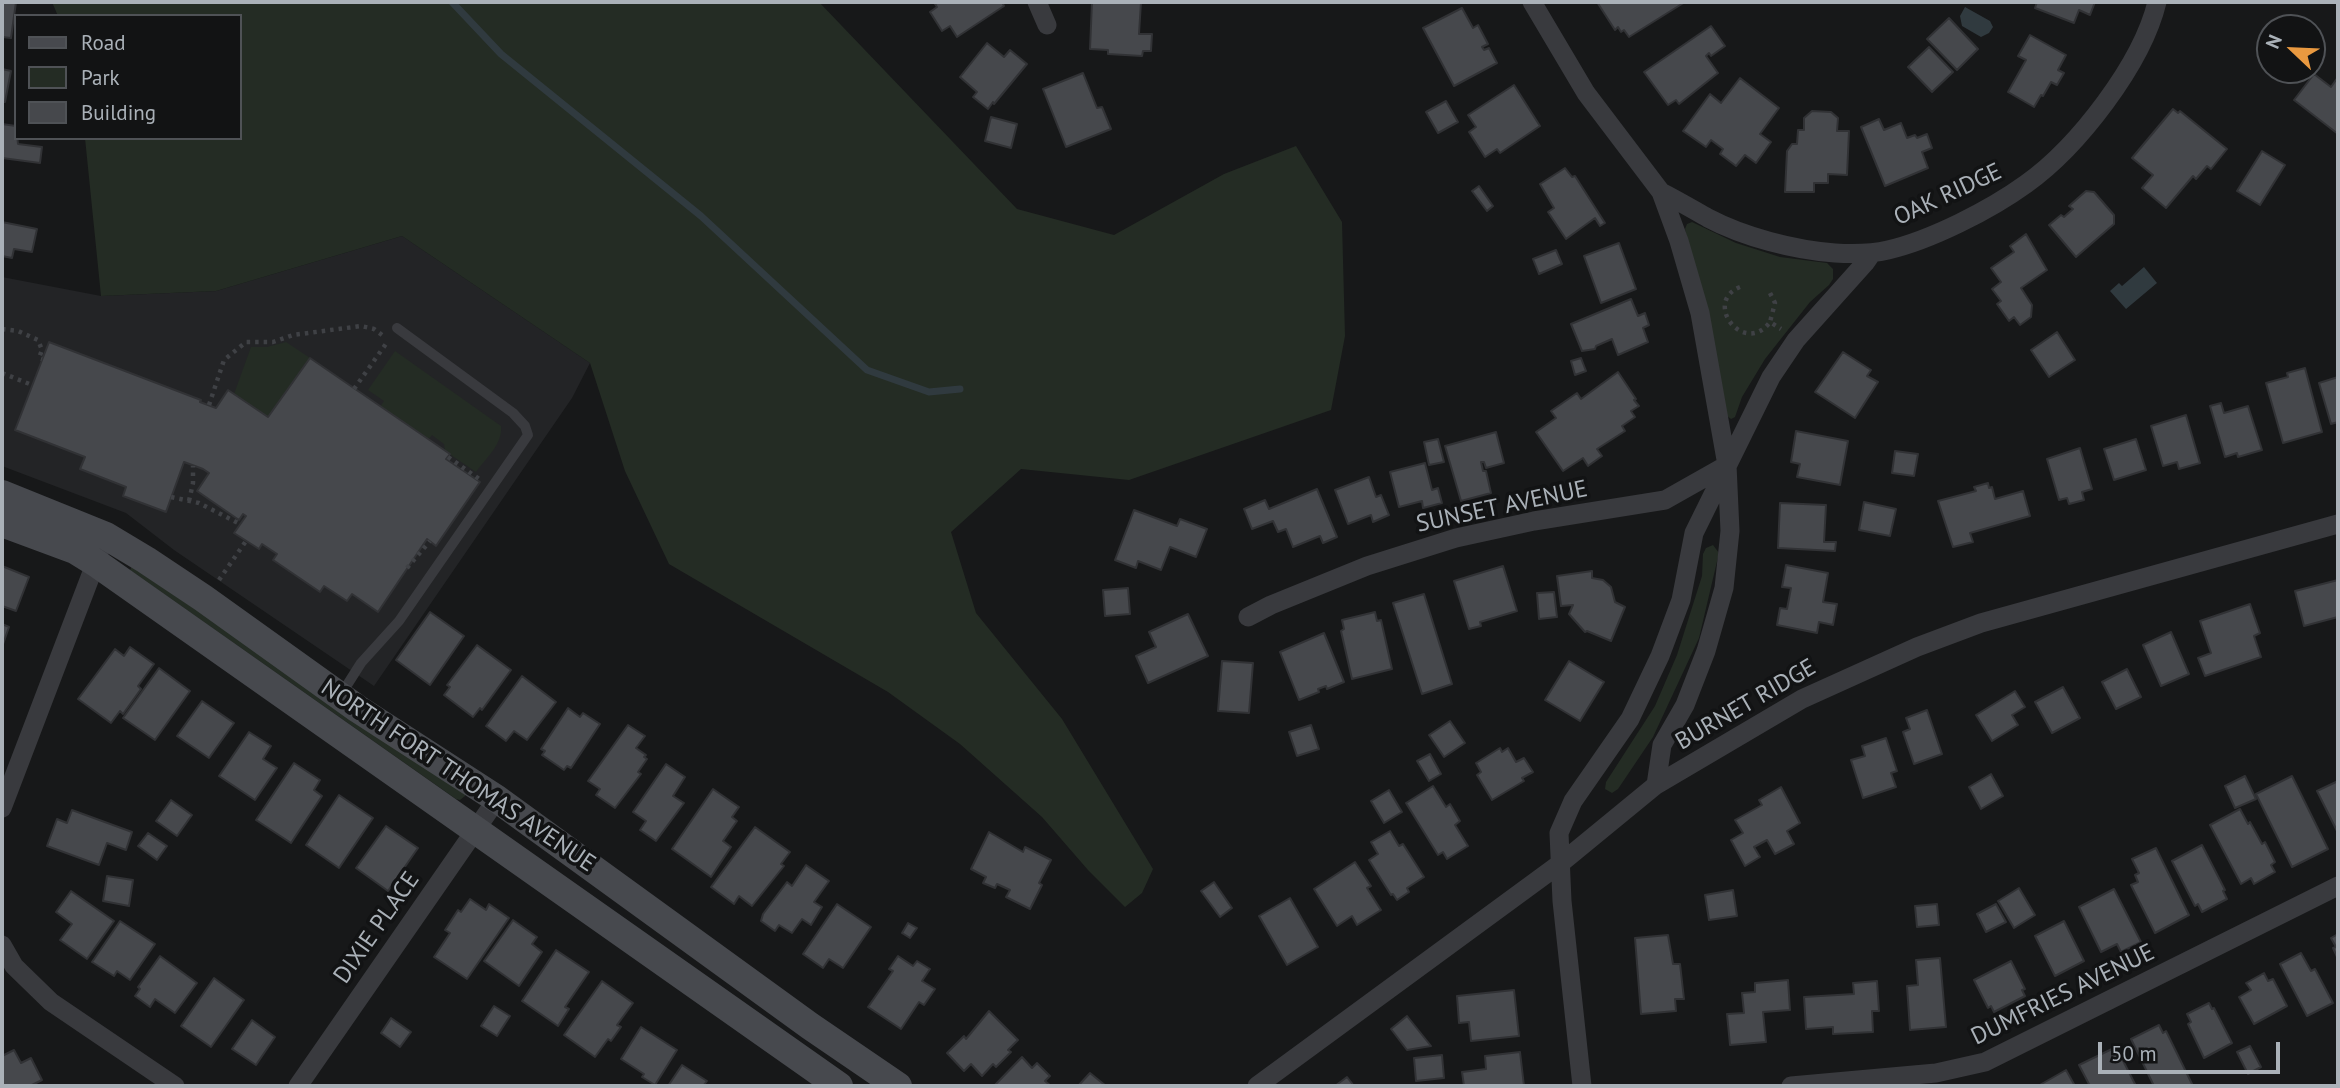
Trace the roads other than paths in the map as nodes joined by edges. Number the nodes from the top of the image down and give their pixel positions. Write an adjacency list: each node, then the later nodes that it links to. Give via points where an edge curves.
1 (1037, 2): 4 (street)
2 (1532, 2): 5 (street, via 1586,93)
3 (2157, 2): 6 (street, OAK RIDGE, via 2115,91 2079,135 2028,183 1933,234)
4 (1047, 25)
5 (1661, 192): 6 (street, OAK RIDGE, via 1709,218 1773,242 1836,253); 8 (street, via 1700,313)
6 (1872, 253): 8 (street, OAK RIDGE, via 1796,340 1771,377)
7 (397, 328): 15 (lane, via 513,413 528,435 400,621 361,663)
8 (1727, 466): 14 (street, SUNSET AVENUE, via 1665,500 1445,541 1367,566); 16 (street, via 1730,531 1724,589 1685,705 1662,745); 20 (street, OAK RIDGE, via 1693,533 1681,600 1660,656 1630,719 1570,806 1559,833)
9 (2, 494): 12 (street, NORTH FORT THOMAS AVENUE)
10 (2, 523): 13 (street, NORTH FORT THOMAS AVENUE, via 75,550)
11 (2338, 524): 16 (street, BURNET RIDGE, via 1941,638 1802,699)
12 (106, 536): 13 (street); 15 (street, NORTH FORT THOMAS AVENUE, via 203,598)
13 (96, 563): 18 (street); 19 (street, NORTH FORT THOMAS AVENUE)
14 (1248, 617)
15 (340, 696): 17 (street, NORTH FORT THOMAS AVENUE)
16 (1656, 785): 20 (street, BURNET RIDGE)
17 (497, 799): 19 (street, DIXIE PLACE); 27 (street, NORTH FORT THOMAS AVENUE)
18 (2, 808)
19 (476, 830): 25 (street, DIXIE PLACE); 26 (street, NORTH FORT THOMAS AVENUE)
20 (1561, 863): 28 (street, BURNET RIDGE); 29 (street, OAK RIDGE)
21 (2338, 887): 30 (street, DUMFRIES AVENUE, via 1985,1062 1936,1073)
22 (2, 945): 23 (street, via 14,966 51,1002)
23 (153, 1077): 24 (street)
24 (175, 1086)
25 (298, 1086)
26 (839, 1086)
27 (898, 1086)
28 (1257, 1086)
29 (1582, 1086)
30 (1791, 1086)

